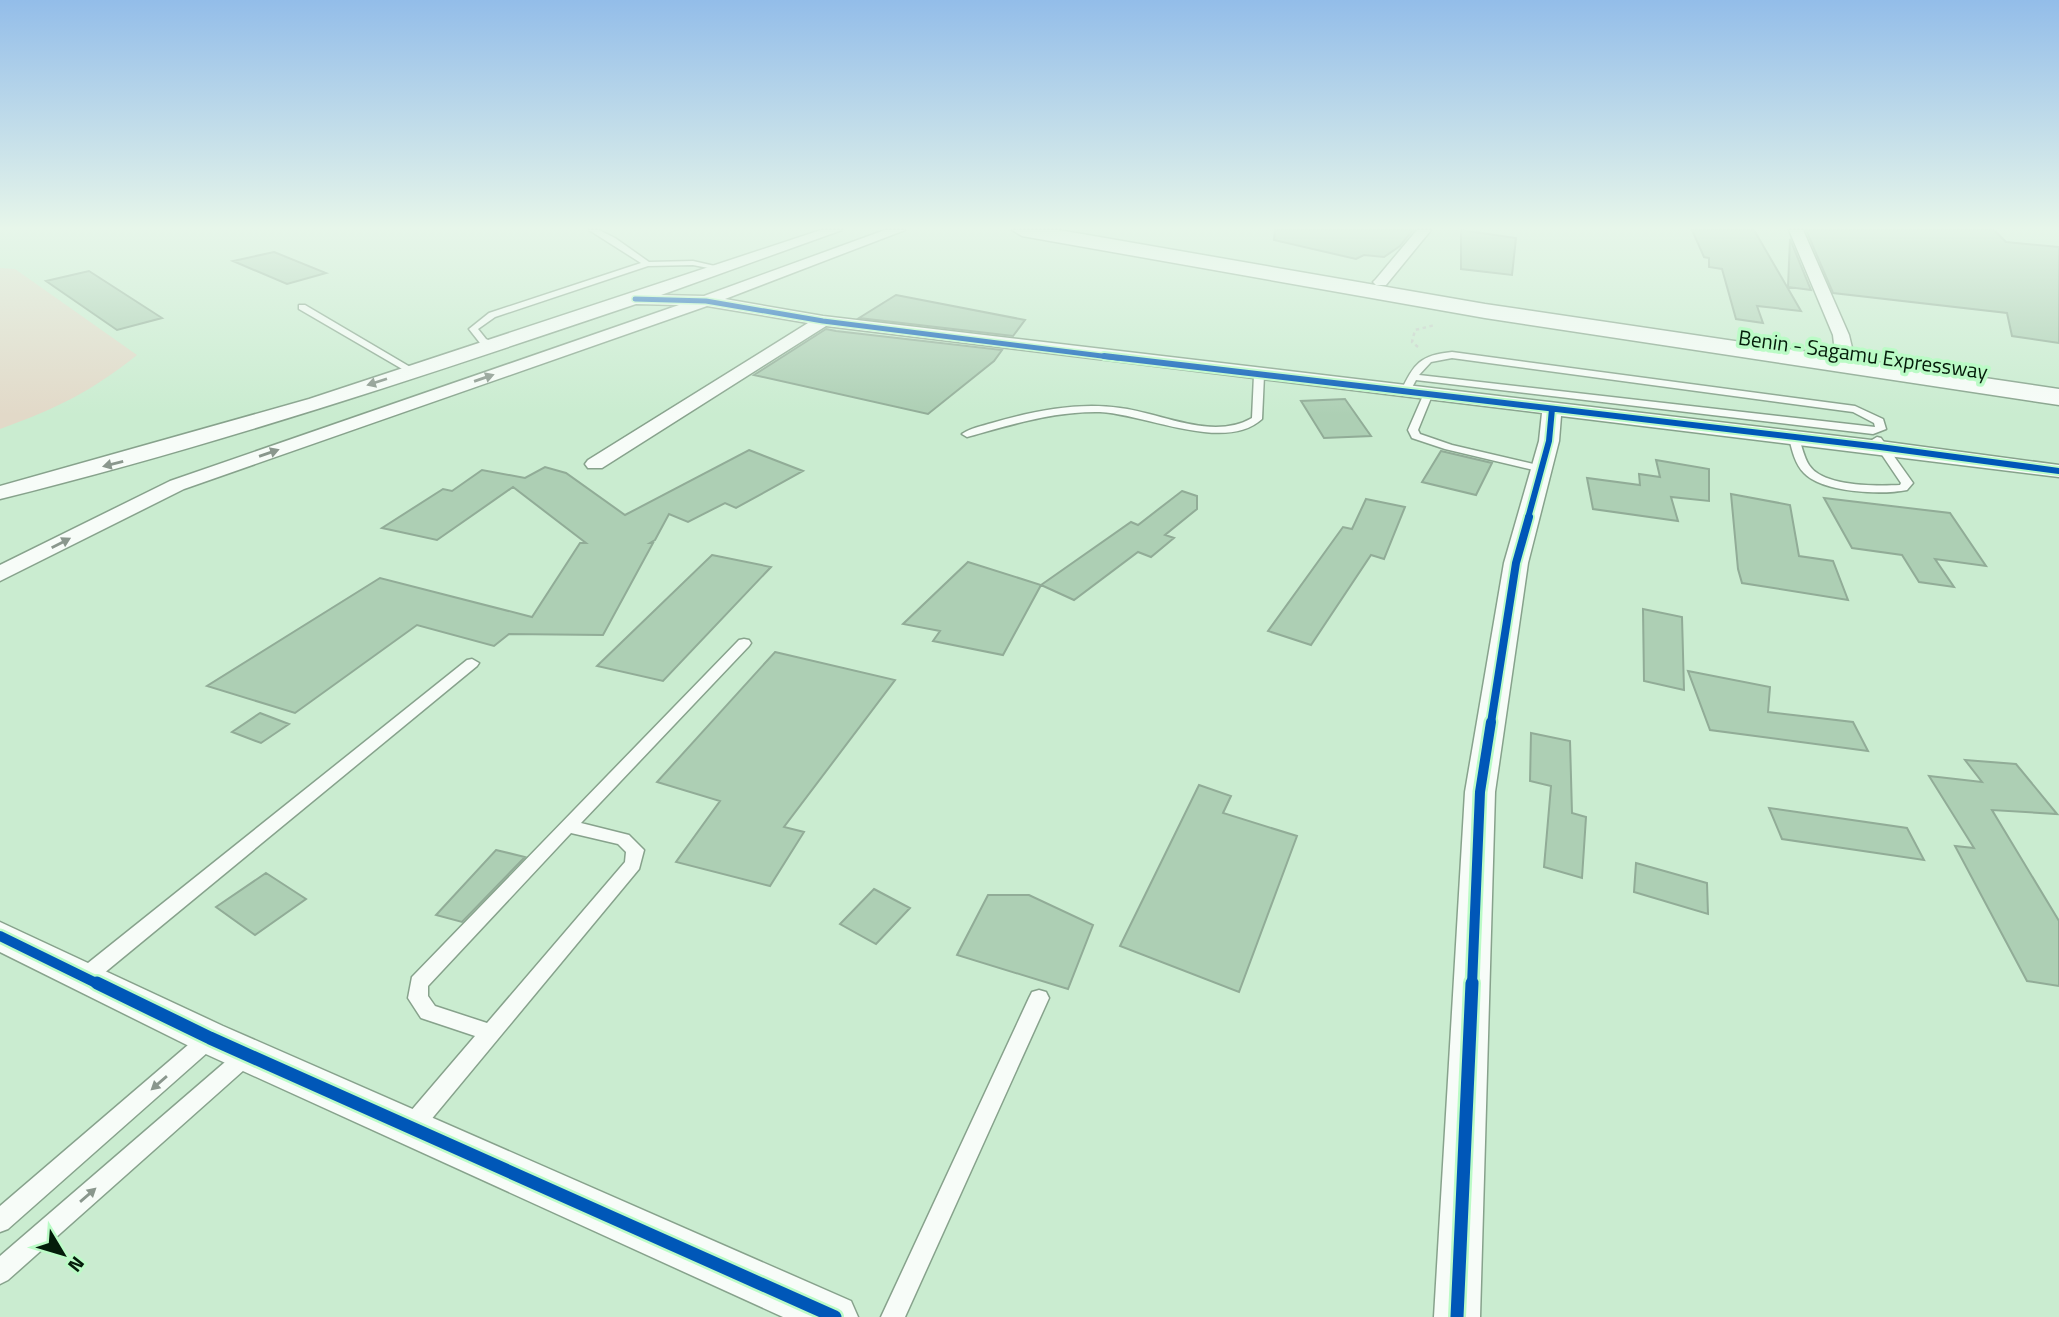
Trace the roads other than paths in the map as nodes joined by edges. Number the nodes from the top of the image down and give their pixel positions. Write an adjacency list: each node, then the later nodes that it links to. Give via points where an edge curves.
1 (564, 291): 13 (lane, via 492,315 472,330)
2 (692, 291): 8 (street)
3 (730, 291): 8 (street)
4 (732, 291): 10 (street)
5 (1373, 291): 17 (highway)
6 (1438, 291): 14 (highway, Benin - Sagamu Expressway)
7 (1823, 291): 14 (street)
8 (687, 300): 10 (street); 11 (street, via 726,314); 13 (street, via 635,299); 30 (street, one-way to 8)
9 (302, 307): 15 (lane)
10 (756, 308): 11 (street)
11 (794, 316): 12 (street)
12 (823, 321): 16 (street); 27 (street)
13 (494, 345): 15 (street)
14 (1844, 352): 17 (highway, Benin - Sagamu Expressway)
15 (412, 371): 26 (street, one-way to 26)
16 (1259, 375): 19 (street); 23 (lane, via 1257,419 1237,430 1122,411 1067,410 1025,416)
17 (1963, 376): 18 (highway, Benin - Sagamu Expressway); 21 (highway)
18 (2059, 382)
19 (1409, 384): 20 (street); 25 (lane); 25 (lane, via 1421,362 1430,356 1452,355 1855,409 1879,421)
20 (1428, 393): 22 (street); 28 (lane, via 1413,430 1416,436)
21 (2059, 397)
22 (1552, 409): 24 (street); 28 (street)
23 (967, 434)
24 (1794, 438): 25 (street); 25 (lane, via 1807,470 1817,478 1831,484 1903,488 1907,483)
25 (1876, 439): 29 (street)
26 (142, 457): 30 (street); 31 (street, one-way to 31)
27 (595, 464)
28 (1542, 469): 47 (street, via 1516,563 1480,792)
29 (2059, 471)
30 (177, 485): 32 (street, one-way to 30)
31 (0, 493)
32 (0, 574)
33 (744, 643): 35 (lane)
34 (472, 663): 37 (lane)
35 (568, 826): 39 (lane, via 623,839 635,850 633,864); 39 (lane, via 419,983 418,998 428,1012)
36 (0, 936): 37 (street)
37 (85, 977): 40 (street)
38 (1039, 998): 46 (lane)
39 (492, 1033): 42 (lane)
40 (210, 1038): 41 (street); 43 (lane, one-way to 43)
41 (248, 1054): 42 (street); 44 (lane, one-way to 41)
42 (412, 1126): 45 (street)
43 (0, 1222)
44 (0, 1272)
45 (835, 1317)
46 (893, 1317)
47 (1457, 1317)

